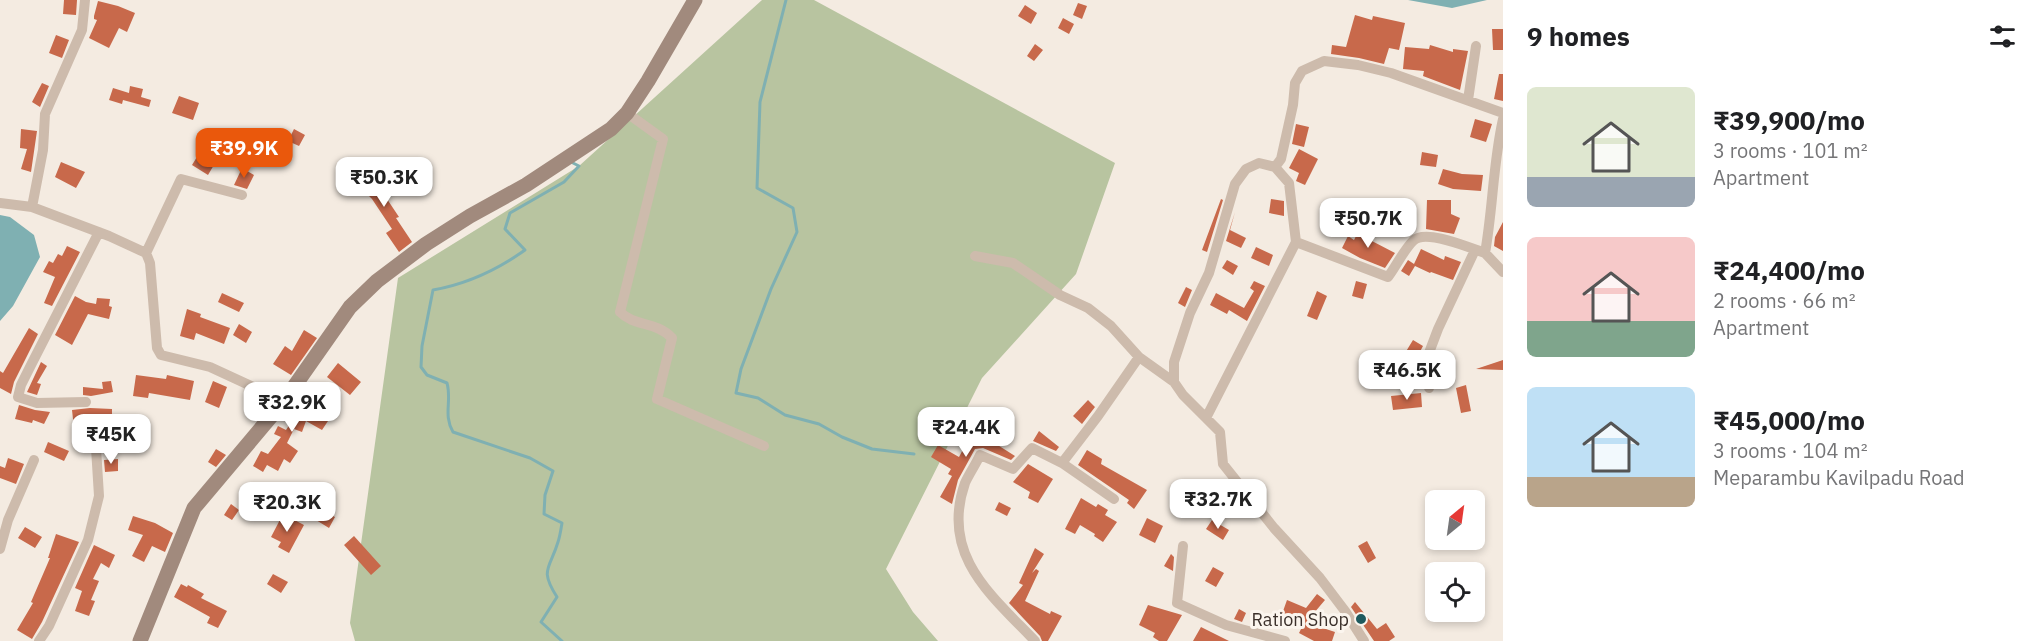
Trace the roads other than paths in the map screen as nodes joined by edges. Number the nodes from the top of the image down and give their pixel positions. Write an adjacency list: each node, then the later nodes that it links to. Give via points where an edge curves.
1 (85, 0): 12 (street, via 82,30 45,114 43,150)
2 (695, 0): 5 (main road)
3 (1476, 46): 4 (street)
4 (1468, 100): 6 (street); 8 (street, via 1391,73 1324,61 1302,71 1295,83 1281,159)
5 (627, 113): 22 (main road, via 592,142 426,244 377,281 350,307); 25 (street, via 663,139 620,312 627,319 663,329 672,338 657,399)
6 (1503, 113)
7 (1503, 119): 9 (street, via 1498,142)
8 (1275, 167): 14 (street, via 1289,183); 20 (street, via 1259,163 1246,169 1235,184 1209,273 1174,362)
9 (1499, 190): 15 (street)
10 (242, 195): 16 (street, via 181,179)
11 (0, 203): 12 (street)
12 (32, 207): 13 (street)
13 (99, 232): 16 (street); 23 (street, via 18,397 37,403)
14 (1296, 242): 15 (street, via 1388,277 1414,239 1423,236); 24 (street)
15 (1480, 251): 18 (street); 21 (street, via 1438,329 1424,366)
16 (146, 252): 22 (street, via 161,355 210,367)
17 (975, 256): 19 (street, via 1013,263 1060,295 1088,308)
18 (1503, 272)
19 (1139, 357): 20 (street); 28 (street)
20 (1174, 382): 24 (street)
21 (1429, 388)
22 (285, 401): 33 (main road, via 194,508)
23 (86, 402)
24 (1206, 418): 36 (street, via 1220,432 1223,464 1320,579)
25 (764, 446)
26 (96, 448): 32 (street, via 99,496 88,540)
27 (34, 460): 31 (street)
28 (1062, 463): 29 (street); 34 (street, via 1032,448 1013,469 981,455 966,483 958,512 960,543 973,570)
29 (1114, 499)
30 (1183, 546): 35 (street, via 1177,603 1226,625)
31 (0, 549)
32 (39, 641)
33 (140, 641)
34 (1035, 641)
35 (1285, 641)
36 (1364, 641)

